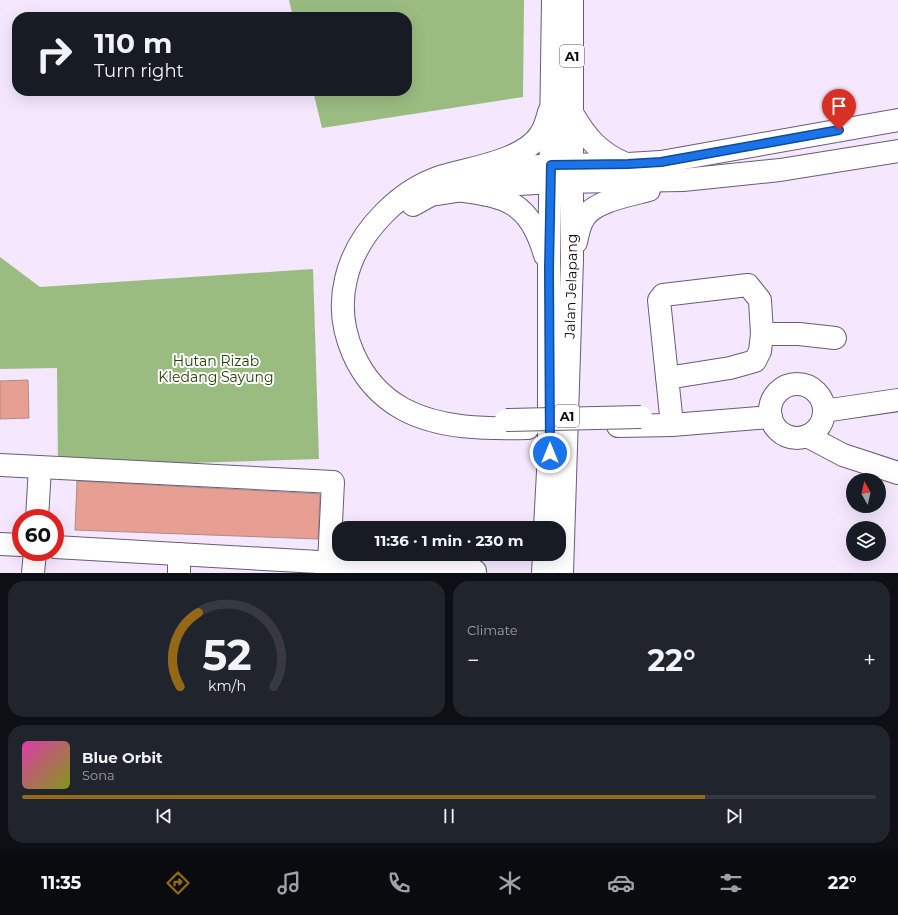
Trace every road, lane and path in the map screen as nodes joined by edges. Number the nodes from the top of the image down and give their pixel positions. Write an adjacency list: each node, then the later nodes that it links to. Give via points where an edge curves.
1 (553, 0): 3 (main road, Jalan Jelapang / A1)
2 (572, 0): 4 (main road, Jalan Jelapang / A1)
3 (553, 99): 8 (main road, Jalan Jelapang / A1); 10 (main road, via 540,135 530,145)
4 (572, 113): 7 (main road, via 594,145 614,159); 8 (main road, Jalan Jelapang / A1)
5 (898, 120): 7 (main road, via 661,162)
6 (898, 150): 9 (main road, via 780,170)
7 (628, 164): 8 (main road)
8 (561, 174): 9 (main road); 10 (main road); 11 (main road, Jalan Jelapang / A1); 12 (main road, Jalan Jelapang / A1)
9 (683, 180): 11 (main road, via 620,197 596,208 584,217)
10 (454, 182): 12 (main road, via 494,195 520,209 537,229); 17 (main road, via 436,178 415,188 394,203 356,250 346,279 344,324 360,368 378,391 403,409 453,425 475,427 672,425); 19 (main road, bridge, via 400,213 382,230 366,252 354,280 351,296 353,325 367,363 389,389 401,398 425,409 468,418 506,420)
11 (572, 259): 36 (main road, Jalan Jelapang / A1)
12 (549, 269): 25 (main road, Jalan Jelapang / A1, via 550,453)
13 (762, 334): 14 (main road, via 799,334); 15 (main road, via 760,351 755,361 730,368); 15 (main road, via 760,300 748,285 663,295 660,300)
14 (835, 338)
15 (667, 378): 19 (main road)
16 (898, 400): 18 (main road)
17 (771, 411): 18 (main road, via 774,397 787,386 804,386 812,389 823,402); 19 (main road); 20 (main road, via 778,430 785,435)
18 (824, 411): 20 (main road, via 819,426)
19 (671, 414)
20 (807, 436): 23 (main road, via 843,455)
21 (0, 465): 22 (main road)
22 (40, 468): 24 (main road); 32 (main road, via 333,482)
23 (898, 473)
24 (38, 509)
25 (545, 521)
26 (0, 544): 27 (main road)
27 (12, 545)
28 (64, 548): 31 (main road)
29 (34, 561): 33 (main road)
30 (544, 561): 35 (main road)
31 (179, 563): 32 (main road)
32 (329, 563): 34 (main road)
33 (33, 573)
34 (475, 573)
35 (543, 573)
36 (562, 573)

